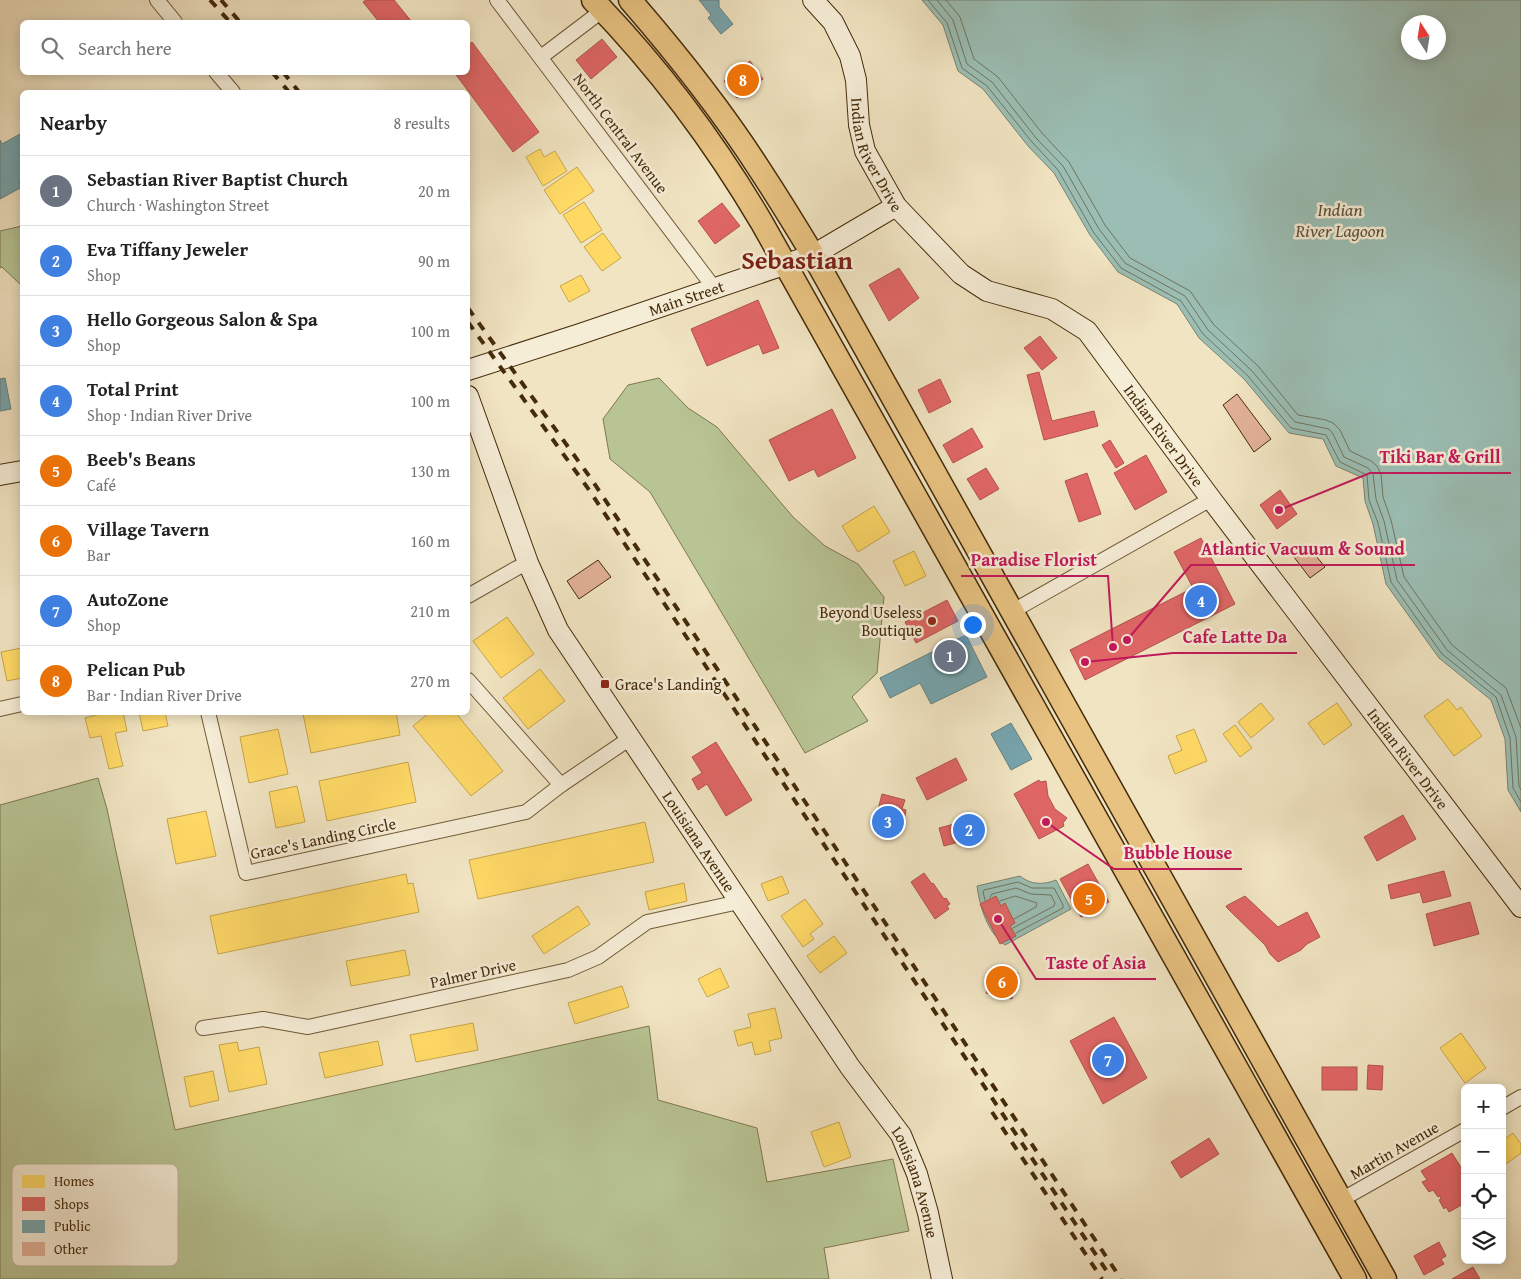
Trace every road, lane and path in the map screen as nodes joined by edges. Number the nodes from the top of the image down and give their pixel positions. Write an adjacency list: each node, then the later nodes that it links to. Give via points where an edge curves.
1 (157, 0): 6 (street)
2 (497, 0): 7 (street, North Central Avenue)
3 (630, 0): 11 (main road, via 726,120)
4 (813, 0): 10 (street, Indian River Drive, via 834,22 850,56 856,80 859,125 866,151)
5 (598, 5): 7 (street); 12 (main road, via 646,58 712,146)
6 (173, 20)
7 (542, 58): 13 (street, North Central Avenue)
8 (219, 75): 9 (street)
9 (231, 90)
10 (896, 206): 11 (street, Main Street); 18 (street, Indian River Drive, via 968,279 987,291 1052,309 1087,331)
11 (813, 255): 12 (street, Main Street); 22 (main road)
12 (786, 264): 13 (street, Main Street); 20 (main road)
13 (716, 288): 14 (street, Main Street)
14 (470, 369)
15 (470, 402): 19 (street, Louisiana Avenue)
16 (20, 470): 17 (street)
17 (0, 475)
18 (1212, 499): 22 (street); 32 (street, Indian River Drive)
19 (528, 563): 21 (street); 29 (street, Louisiana Avenue, via 558,630)
20 (967, 587): 22 (main road, via 995,607); 23 (main road)
21 (470, 595)
22 (1011, 612): 25 (main road)
23 (1016, 674): 25 (main road, via 1036,679); 37 (main road)
24 (470, 682): 30 (street)
25 (1057, 694): 38 (main road)
26 (20, 704): 27 (street)
27 (0, 709)
28 (209, 715): 30 (street, Grace's Landing Circle, via 246,873 526,812)
29 (629, 739): 30 (street, Grace's Landing Circle); 31 (street, Louisiana Avenue)
30 (561, 785)
31 (739, 902): 33 (street, Palmer Drive, via 647,922 598,956 568,970 308,1028 263,1019); 39 (street, Louisiana Avenue, via 901,1135 928,1213)
32 (1521, 907)
33 (203, 1028)
34 (1521, 1097): 35 (street)
35 (1506, 1106)
36 (1461, 1132): 38 (street, Martin Avenue)
37 (1295, 1172): 38 (main road, via 1323,1193); 40 (main road)
38 (1341, 1200): 41 (main road)
39 (942, 1279)
40 (1355, 1279)
41 (1385, 1279)

